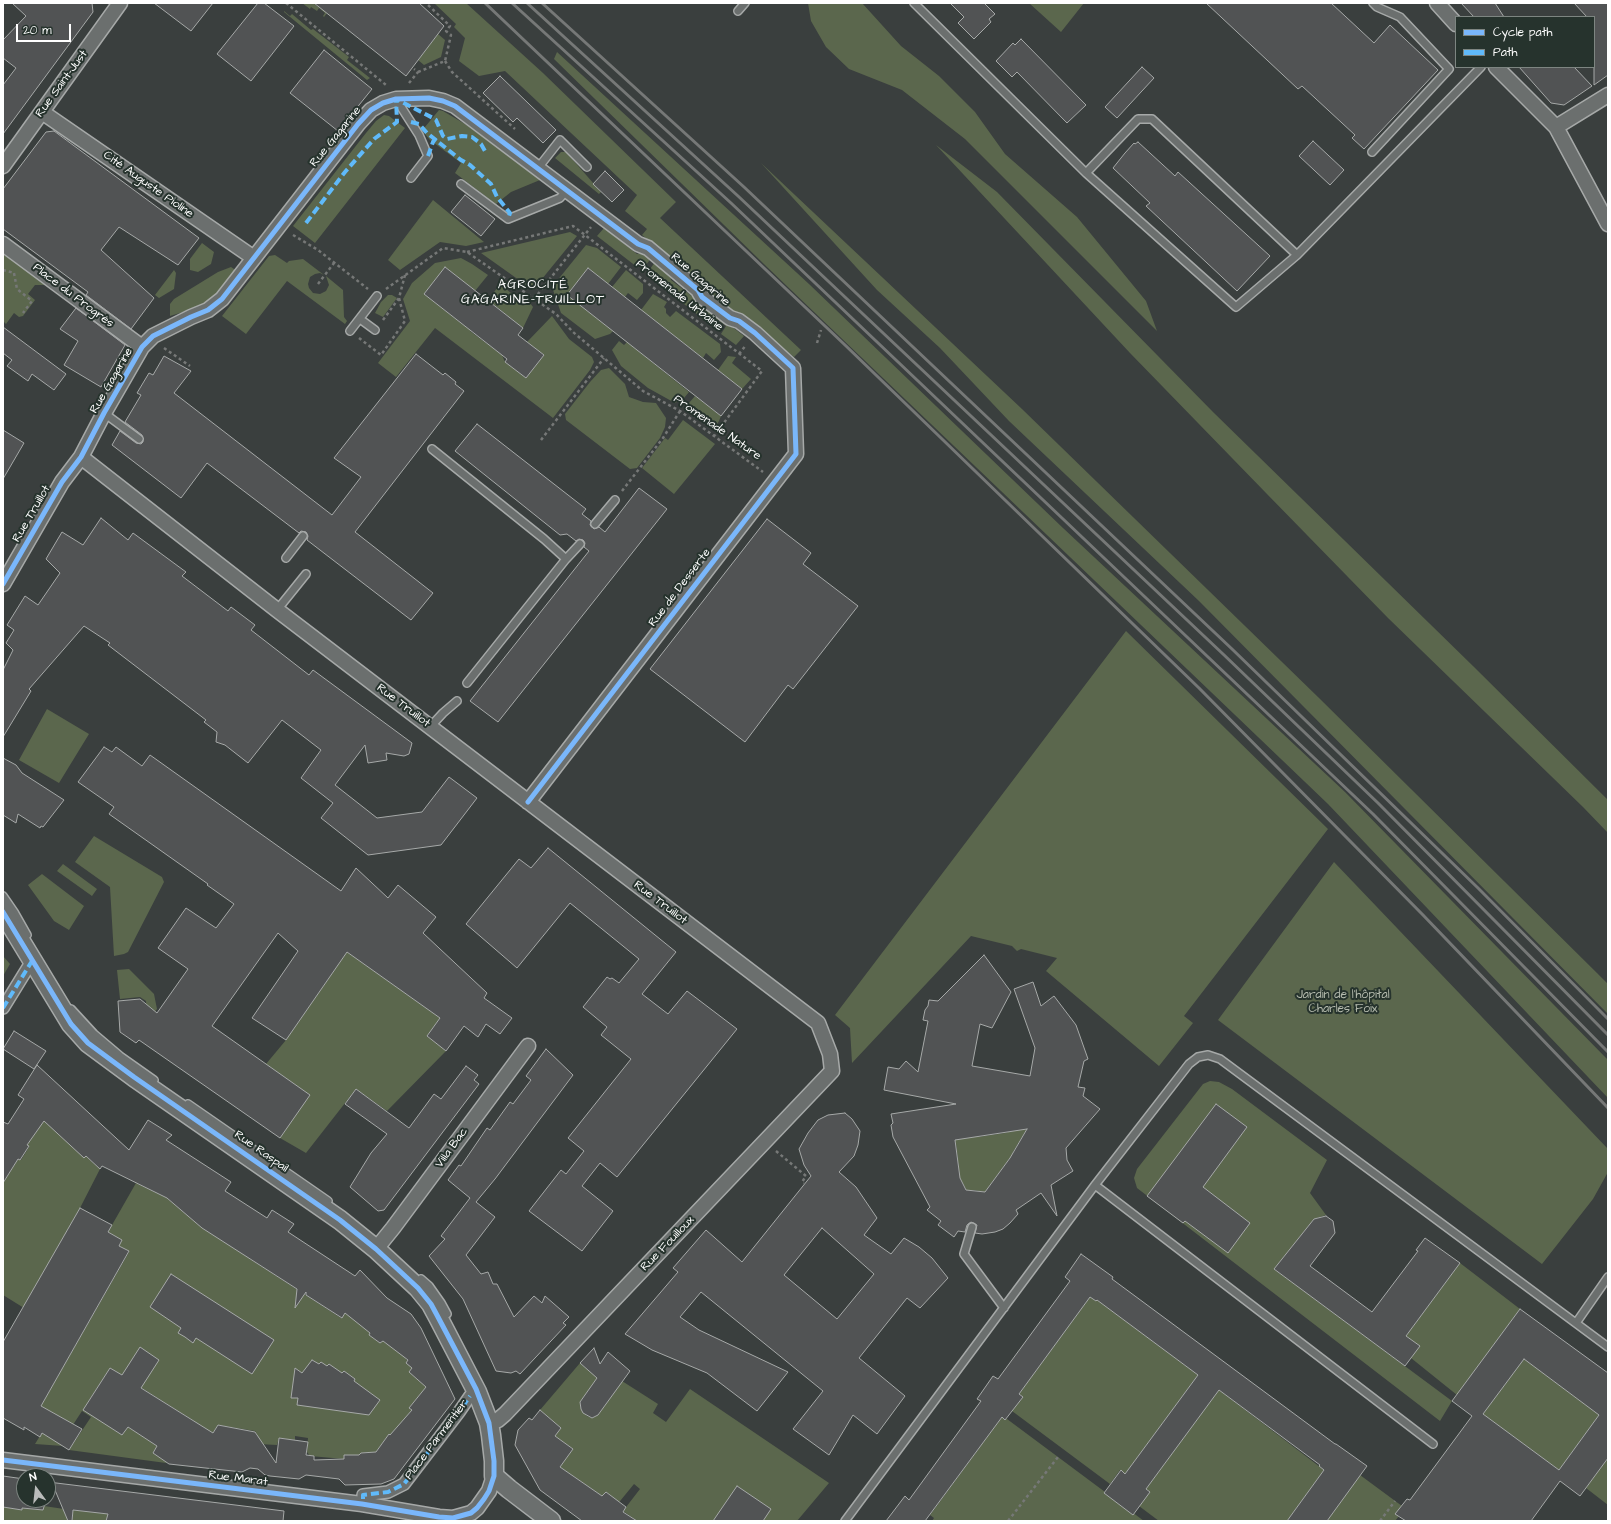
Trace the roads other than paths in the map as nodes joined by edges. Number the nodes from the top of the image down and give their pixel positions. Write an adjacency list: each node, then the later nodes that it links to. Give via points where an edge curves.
1 (119, 3): 14 (street, Rue Saint-Just)
2 (745, 3): 6 (lane)
3 (914, 3): 20 (lane)
4 (1373, 3): 9 (lane, via 1400,17)
5 (1437, 3): 7 (street)
6 (738, 12)
7 (1455, 23)
8 (1449, 57): 9 (lane)
9 (1442, 62): 16 (lane, via 1449,68)
10 (1480, 68): 26 (lane)
11 (1497, 68): 15 (street)
12 (1608, 95): 15 (street)
13 (396, 100): 19 (street, Rue Gagarine, via 430,98 455,106); 21 (lane, via 419,135 428,156); 27 (street, Rue Gagarine, via 383,103 371,110 358,124)
14 (42, 112): 17 (street, Rue Saint-Just); 27 (street, Cité Auguste Pioline)
15 (1556, 128): 24 (street)
16 (1372, 152)
17 (3, 166)
18 (587, 167): 19 (lane, via 560,140)
19 (538, 168): 23 (street, Rue Gagarine)
20 (1086, 173): 26 (lane, via 1236,307); 26 (lane, via 1138,119 1152,119)
21 (411, 178)
22 (462, 184): 23 (lane, via 508,219 560,198)
23 (567, 190): 33 (street, Rue Gagarine, via 638,244 648,248 698,290 702,297 755,333)
24 (1608, 224)
25 (3, 244): 32 (street, Place du Progrès)
26 (1297, 255)
27 (254, 258): 32 (street, Rue Gagarine, via 222,299 208,310 153,336)
28 (377, 296): 29 (lane)
29 (360, 318): 30 (lane); 31 (lane)
30 (375, 330)
31 (350, 331)
32 (142, 348): 34 (street, Rue Gagarine)
33 (793, 368): 50 (street, Rue de Desserte, via 796,454)
34 (104, 412): 35 (lane); 37 (street, Rue Gagarine)
35 (139, 439)
36 (432, 449): 43 (lane)
37 (81, 457): 45 (street, Rue Truillot, via 62,482); 46 (street, Rue Truillot)
38 (615, 500): 39 (lane)
39 (595, 524)
40 (303, 536): 42 (lane)
41 (580, 544): 43 (lane)
42 (286, 558)
43 (566, 559): 47 (lane)
44 (306, 574): 46 (lane)
45 (3, 584)
46 (277, 610): 49 (street, Rue Truillot)
47 (467, 683)
48 (457, 700): 49 (lane)
49 (430, 727): 50 (street, Rue Truillot)
50 (528, 802): 58 (street, Rue Truillot, via 818,1023)
51 (3, 896): 53 (lane)
52 (3, 912): 54 (street, Rue Raspail)
53 (30, 940)
54 (37, 964): 55 (street); 56 (street, Rue Raspail)
55 (3, 1008)
56 (61, 1008): 59 (lane, via 71,1009 94,1034 120,1056); 64 (street, Rue Raspail, via 88,1043)
57 (528, 1046): 64 (street, Villa Bac)
58 (830, 1054): 73 (street, Rue Fouilloux, via 832,1071 505,1414)
59 (161, 1085)
60 (179, 1098): 62 (lane)
61 (1095, 1185): 67 (lane); 69 (lane, via 1190,1064 1198,1057 1208,1056 1220,1060); 74 (lane)
62 (336, 1207)
63 (972, 1227): 67 (lane, via 964,1254)
64 (381, 1246): 72 (street, Rue Raspail, via 428,1300)
65 (414, 1273): 68 (lane, via 429,1286)
66 (1608, 1277): 69 (lane)
67 (1004, 1308): 80 (lane)
68 (449, 1320)
69 (1576, 1322): 70 (lane)
70 (1608, 1346)
71 (465, 1352): 72 (lane, via 478,1379)
72 (473, 1392): 73 (street, Rue Raspail); 77 (street, Place Parmentier, via 404,1484 388,1492 363,1495)
73 (489, 1423): 76 (street, Rue Raspail)
74 (1433, 1444)
75 (3, 1460): 78 (street, Rue Marat, via 362,1504 439,1517)
76 (494, 1476): 78 (street, via 489,1491); 79 (street)
77 (363, 1499)
78 (471, 1517)
79 (552, 1521)
80 (845, 1521)

